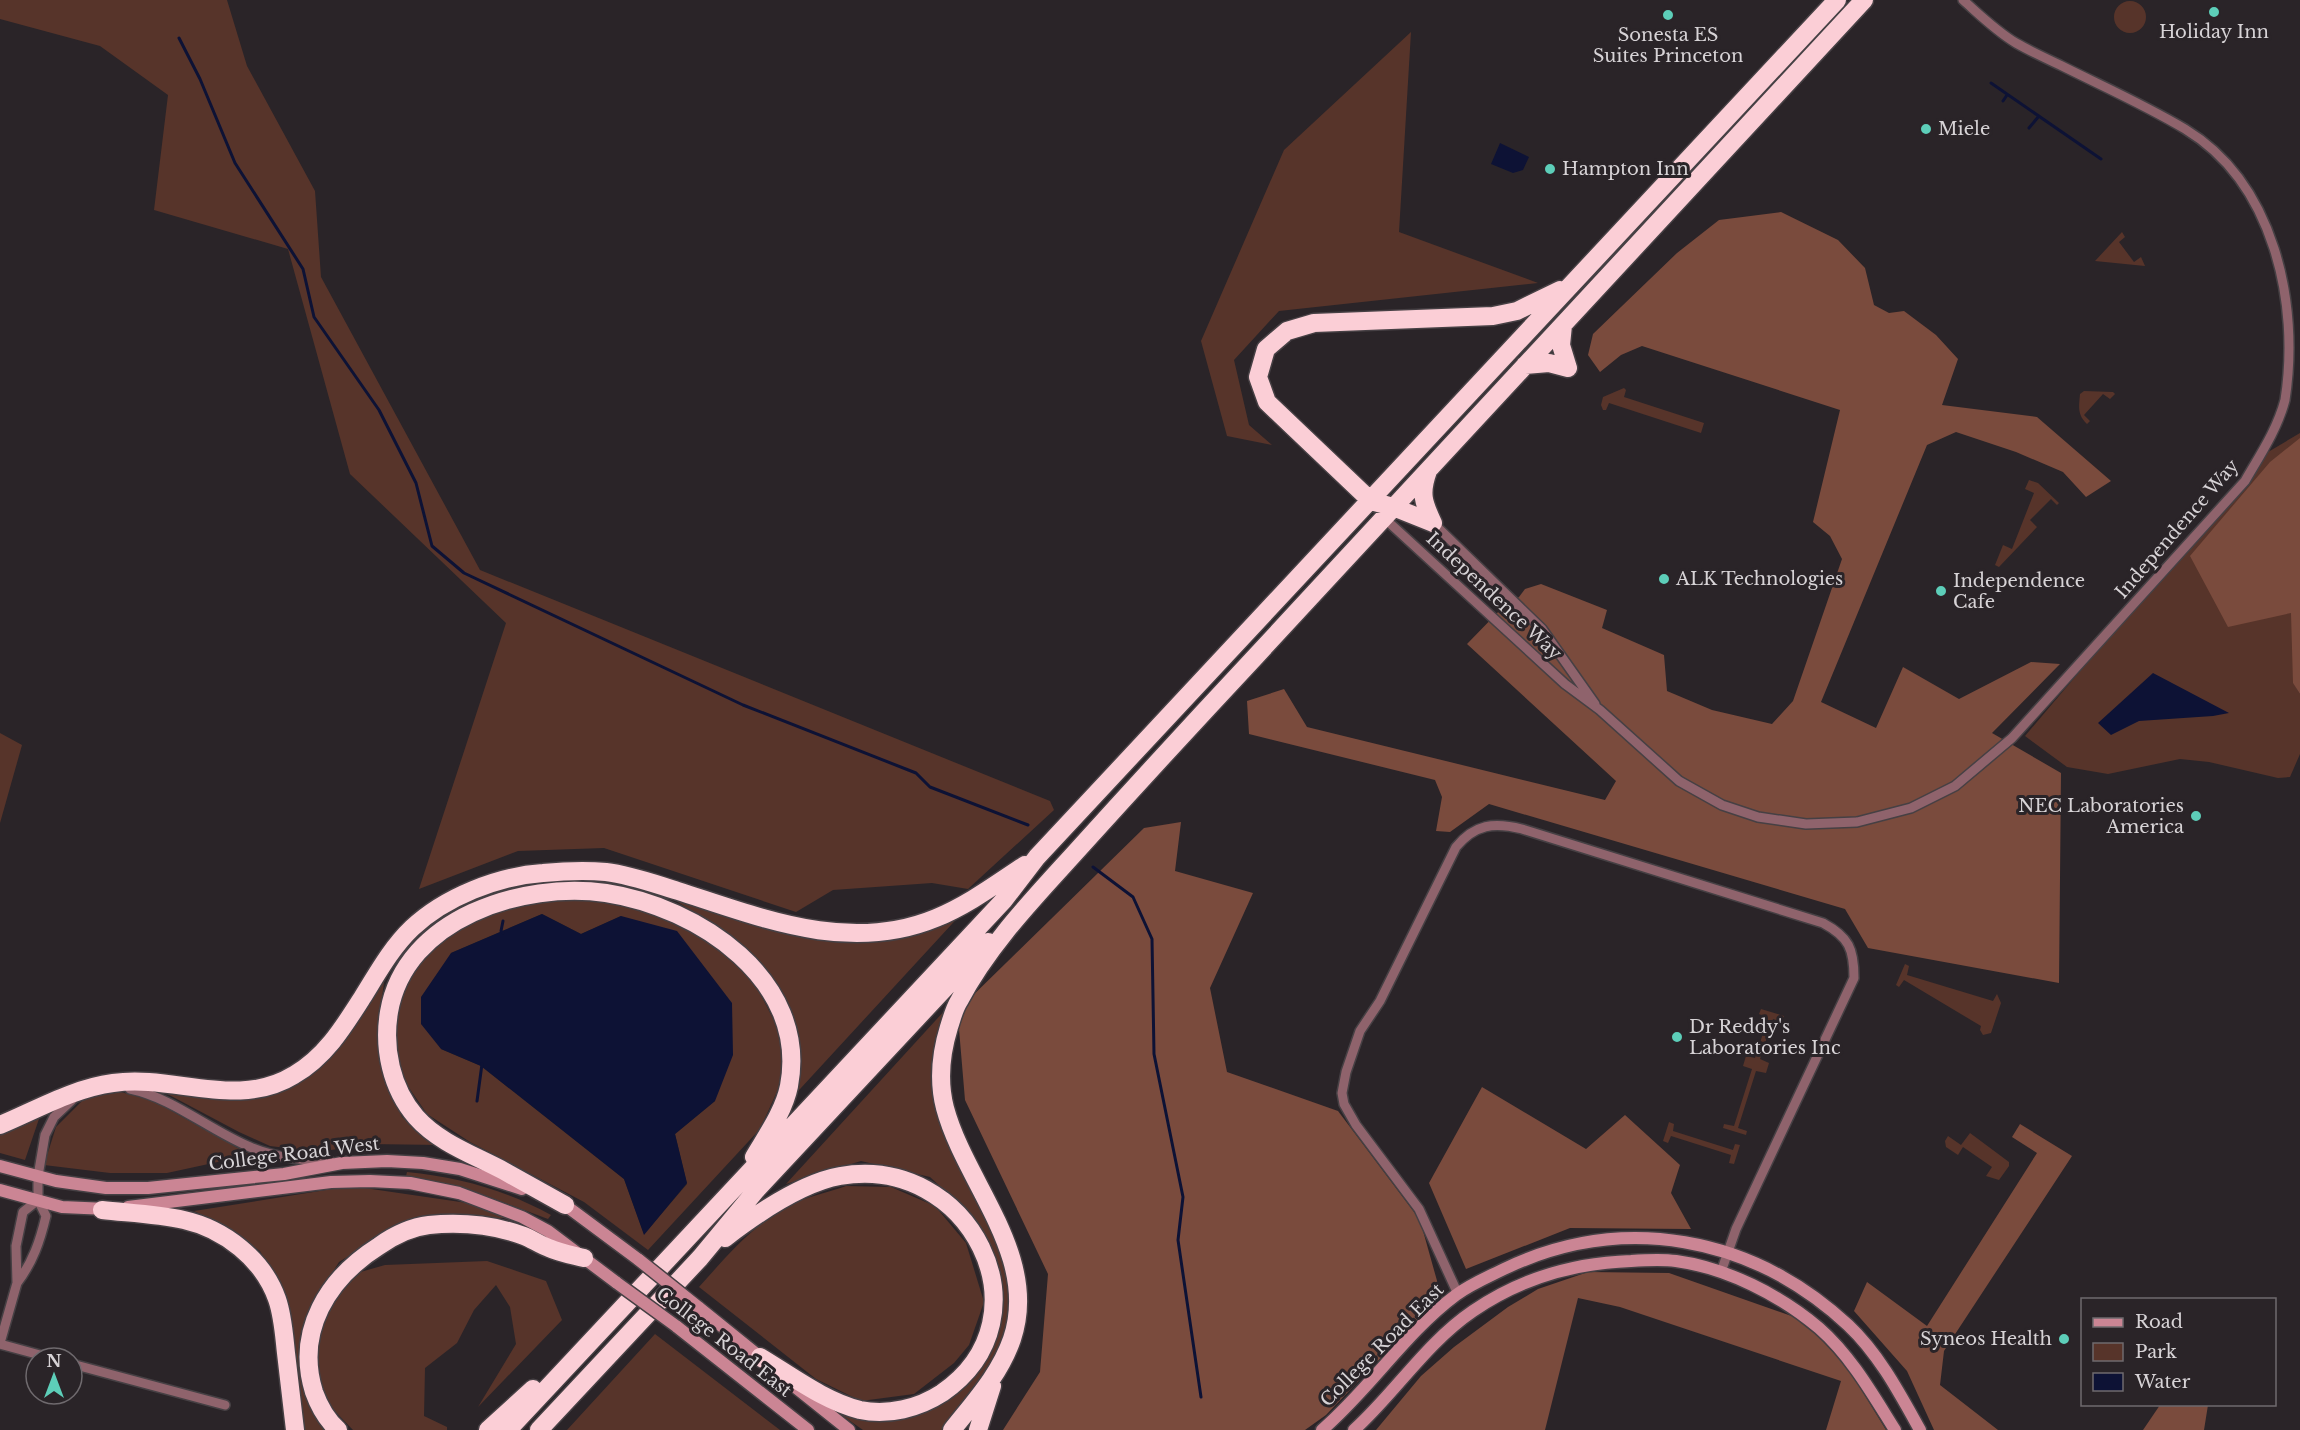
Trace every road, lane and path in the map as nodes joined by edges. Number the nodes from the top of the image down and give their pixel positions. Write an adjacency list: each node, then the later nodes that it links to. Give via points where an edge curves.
1 (1837, 0): 4 (highway)
2 (1864, 0): 5 (highway)
3 (1963, 0): 11 (street, Independence Way, via 2018,44 2187,130 2236,173 2274,239 2286,268 2292,304 2294,349 2285,400 2274,433 2245,481 2012,738 1955,786 1911,808 1857,822 1806,824 1758,817 1722,805 1678,780)
4 (1569, 285): 8 (highway); 8 (highway, via 1518,311 1492,316 1314,323 1287,331 1266,349 1257,377 1267,402)
5 (1563, 325): 6 (highway); 6 (highway, via 1561,345 1568,368 1549,363)
6 (1525, 365): 7 (highway)
7 (1429, 469): 9 (highway); 10 (highway, via 1422,487)
8 (1371, 501): 9 (highway); 12 (highway)
9 (1388, 512): 10 (highway); 11 (street, Independence Way, via 1565,684); 13 (highway)
10 (1432, 523): 11 (street, Independence Way, via 1542,629)
11 (1600, 710)
12 (1037, 857): 14 (highway, via 971,901 934,919 896,930 857,934 783,925 640,879 607,873 538,873 508,879 443,905 413,927 395,946 327,1049 291,1077 248,1091 115,1082); 19 (highway, via 1004,900)
13 (1019, 915): 26 (highway, via 977,951 758,1188); 37 (highway, via 956,1005 943,1048 941,1079 944,1106 954,1133 1008,1249 1016,1278 1013,1337)
14 (85, 1089): 15 (highway); 16 (street, via 140,1091 270,1155); 18 (street, via 54,1117 45,1135)
15 (0, 1125)
16 (342, 1162): 18 (street, College Road West, via 284,1174 148,1188 106,1188); 22 (street, College Road West, via 399,1161 460,1169)
17 (0, 1166): 18 (street, College Road West)
18 (39, 1176): 21 (street)
19 (743, 1177): 22 (highway, via 782,1107 792,1060 782,1014 763,980 716,936 685,917 645,902 605,893 562,891 527,896 454,921 426,942 405,966 392,995 386,1033 389,1065 416,1117 445,1140); 34 (highway)
20 (0, 1190): 21 (street, College Road West)
21 (38, 1200): 23 (street, College Road West, via 62,1207); 28 (street, via 23,1212 16,1246); 28 (street, via 46,1216 43,1229 36,1253)
22 (565, 1205): 31 (street, College Road West, bridge)
23 (102, 1210): 25 (street, College Road West, via 331,1182 410,1183 459,1193 522,1217); 39 (highway, via 161,1216 204,1226 227,1238 266,1275 283,1325)
24 (1728, 1252): 27 (street); 30 (street, College Road East, via 1674,1240 1591,1241 1524,1260); 30 (street, via 1854,978 1854,958 1848,943 1822,923 1506,825 1492,825 1465,836 1456,847 1380,1001 1360,1031 1342,1093 1356,1125 1419,1209); 51 (street, College Road East, via 1785,1277 1850,1327 1878,1359)
25 (584, 1258): 29 (street, College Road West); 40 (highway, via 550,1249 524,1236 463,1224 427,1225 392,1237 357,1259 332,1286 315,1320 308,1349 309,1376 318,1403)
26 (700, 1258): 35 (highway, via 746,1222 803,1189 839,1176 871,1174 905,1179 941,1197 966,1221 980,1242 991,1274 993,1306 988,1336 974,1362 956,1383 928,1402 891,1412 862,1410 835,1402); 43 (highway)
27 (1721, 1272): 49 (street, College Road East, via 1676,1261 1644,1260 1597,1262 1537,1277 1504,1292 1452,1327); 50 (street, College Road East, via 1782,1301 1820,1329 1852,1364)
28 (17, 1283): 32 (street)
29 (617, 1283): 44 (street, College Road East, bridge)
30 (1458, 1294): 48 (street, College Road East, via 1435,1312)
31 (698, 1307): 35 (street, College Road East)
32 (0, 1343): 33 (street)
33 (24, 1350)
34 (575, 1357): 41 (highway, via 522,1397); 42 (highway)
35 (760, 1357): 45 (street, College Road East)
36 (84, 1367): 38 (street)
37 (996, 1374): 46 (highway); 47 (highway)
38 (225, 1405)
39 (295, 1430)
40 (338, 1430)
41 (488, 1430)
42 (508, 1430)
43 (539, 1430)
44 (808, 1430)
45 (849, 1430)
46 (952, 1430)
47 (978, 1430)
48 (1322, 1430)
49 (1354, 1430)
50 (1895, 1430)
51 (1920, 1430)

